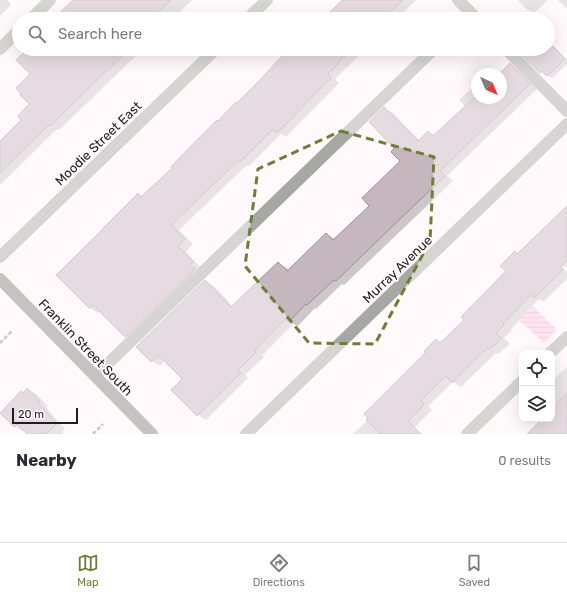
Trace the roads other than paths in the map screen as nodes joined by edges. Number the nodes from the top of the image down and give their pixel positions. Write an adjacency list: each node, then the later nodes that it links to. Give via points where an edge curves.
1 (50, 0): 4 (street)
2 (267, 0): 5 (street)
3 (458, 0): 6 (street)
4 (38, 12)
5 (254, 12)
6 (467, 12)
7 (12, 37): 8 (street)
8 (0, 49)
9 (209, 56): 14 (street, Moodie Street East)
10 (427, 56): 18 (street)
11 (513, 56): 12 (street)
12 (567, 111)
13 (567, 124): 21 (street, Murray Avenue)
14 (0, 258)
15 (0, 279): 18 (street, Franklin Street South)
16 (567, 337): 17 (street)
17 (553, 350)
18 (95, 376): 20 (street, Franklin Street South)
19 (519, 384): 22 (street)
20 (152, 434)
21 (246, 434)
22 (467, 434)

